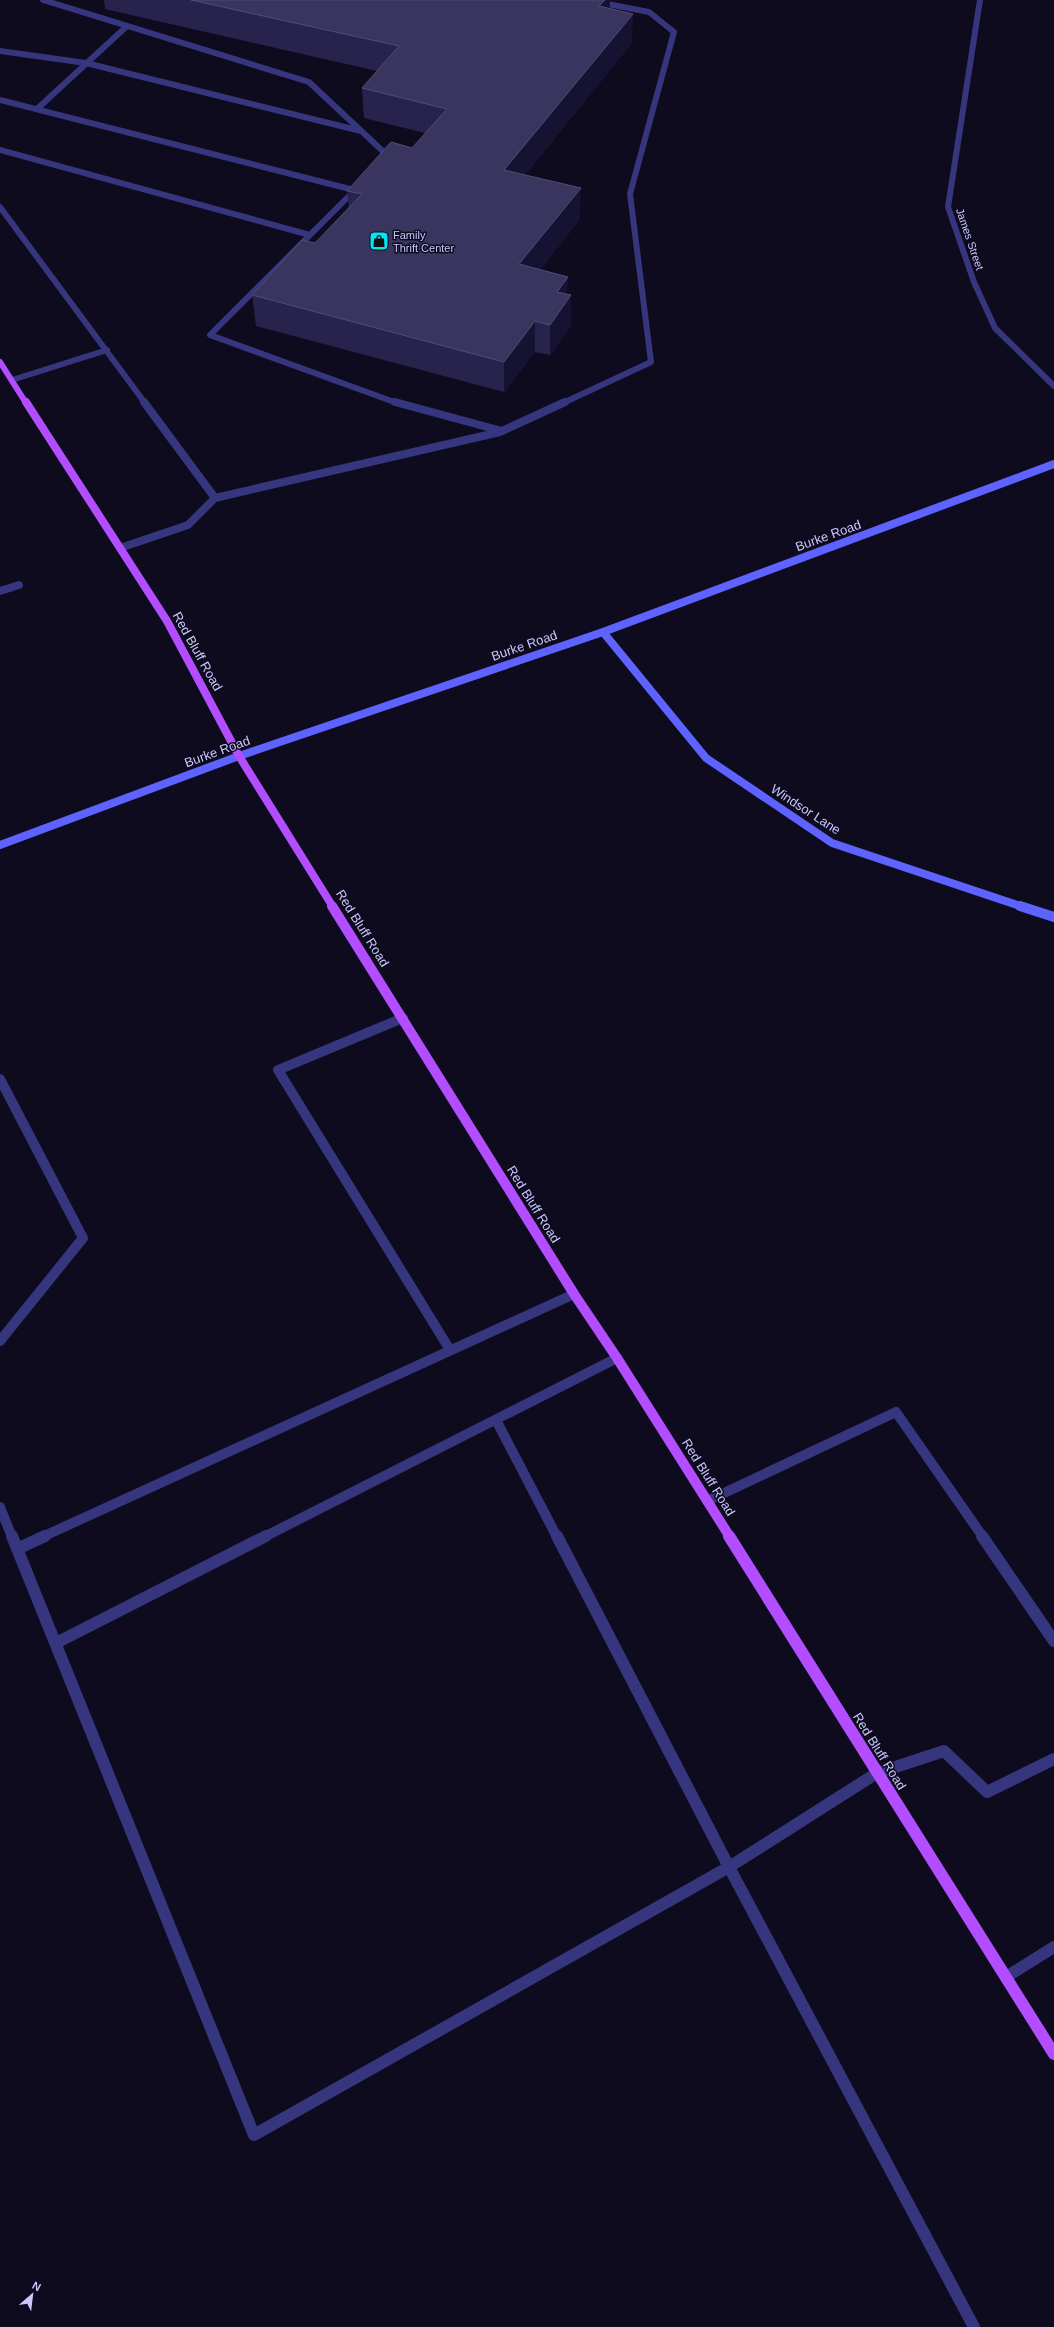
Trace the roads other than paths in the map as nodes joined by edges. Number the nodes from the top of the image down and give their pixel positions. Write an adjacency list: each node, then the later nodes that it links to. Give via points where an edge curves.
1 (43, 0): 4 (street)
2 (587, 0): 20 (street, via 649,12 674,32 630,194 652,362)
3 (980, 0): 19 (street, James Street, via 948,207 974,282 994,328)
4 (127, 26): 6 (street); 9 (street, via 309,82)
5 (0, 51): 6 (street)
6 (86, 63): 8 (street); 9 (street)
7 (0, 100): 8 (street)
8 (37, 109): 13 (street)
9 (363, 132): 11 (street, via 388,156)
10 (0, 150): 15 (street)
11 (379, 166)
12 (364, 181): 13 (street)
13 (354, 190): 15 (street)
14 (0, 207): 16 (street)
15 (310, 235): 20 (street, via 210,335 398,403)
16 (107, 350): 18 (street); 22 (street)
17 (0, 362): 18 (main road, Red Bluff Road)
18 (12, 380): 23 (main road, Red Bluff Road)
19 (1054, 386)
20 (502, 431): 22 (street)
21 (1054, 464): 26 (street, Burke Road)
22 (214, 498): 23 (street, via 188,525)
23 (120, 548): 27 (main road, Red Bluff Road, via 167,621)
24 (19, 585): 25 (street)
25 (0, 591)
26 (604, 632): 27 (street, Burke Road); 29 (street, Windsor Lane, via 706,758 832,844)
27 (239, 756): 28 (street, Burke Road); 30 (main road, Red Bluff Road)
28 (0, 845)
29 (1054, 916)
30 (403, 1018): 32 (main road, Red Bluff Road); 34 (street, via 278,1070)
31 (0, 1079): 33 (street, via 82,1238)
32 (574, 1294): 34 (street); 35 (main road, Red Bluff Road)
33 (0, 1341)
34 (450, 1350): 39 (street)
35 (617, 1358): 36 (street); 37 (main road, Red Bluff Road)
36 (496, 1420): 41 (street); 44 (street)
37 (707, 1501): 40 (street, via 896,1412); 43 (main road, Red Bluff Road)
38 (0, 1506): 39 (street)
39 (17, 1550): 41 (street)
40 (1054, 1642)
41 (56, 1643): 44 (street, via 254,2135)
42 (1054, 1759): 43 (street, via 987,1792 944,1752)
43 (877, 1773): 44 (street); 46 (main road, Red Bluff Road)
44 (729, 1867): 48 (street)
45 (1054, 1947): 46 (street)
46 (1006, 1978): 47 (main road, Red Bluff Road)
47 (1054, 2054)
48 (974, 2327)

